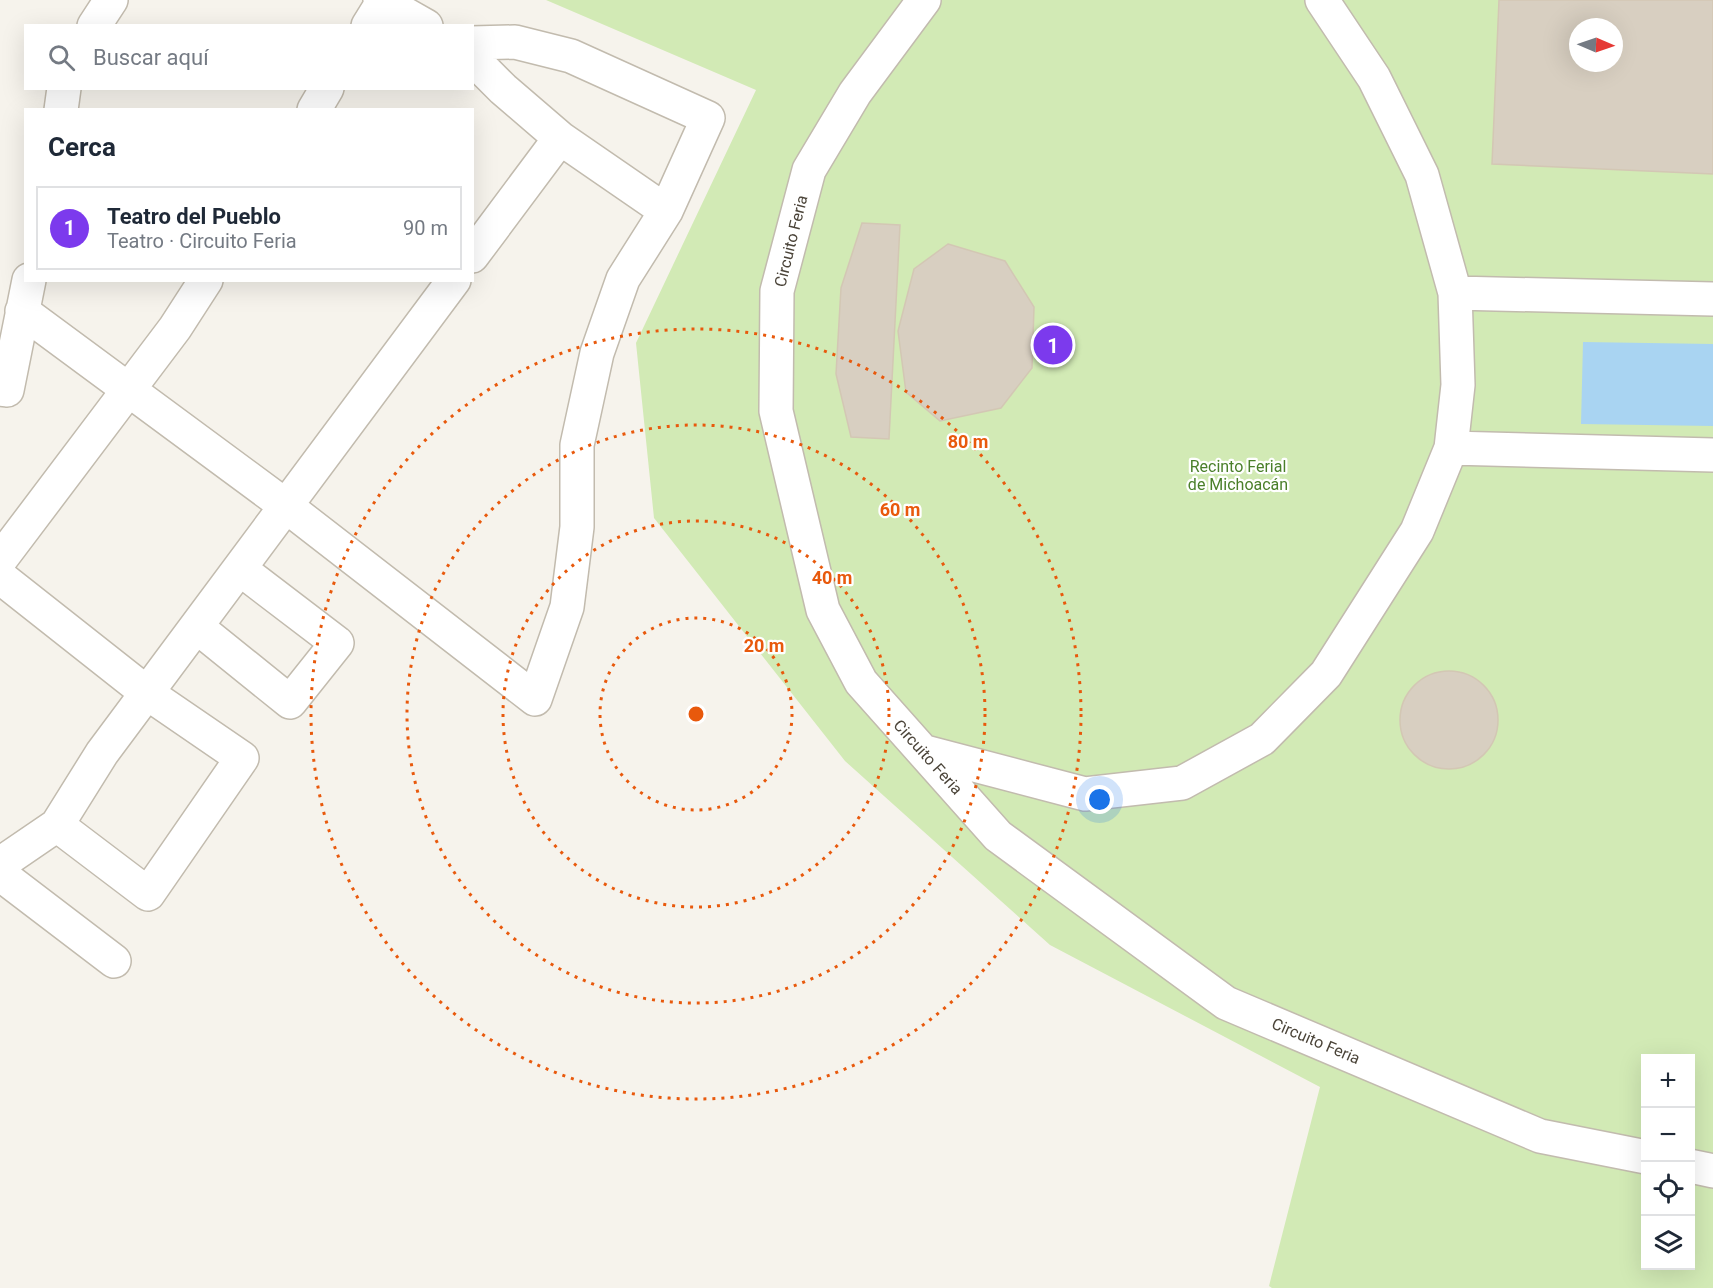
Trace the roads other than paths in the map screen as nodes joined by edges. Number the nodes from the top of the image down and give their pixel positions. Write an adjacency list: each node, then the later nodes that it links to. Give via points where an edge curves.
1 (111, 0): 5 (street)
2 (924, 0): 31 (street, Circuito Feria, via 855,93 809,170 777,291 776,411 823,610 861,682)
3 (1322, 0): 18 (street, via 1374,78 1422,175)
4 (379, 7): 6 (street)
5 (95, 24)
6 (421, 24)
7 (474, 43): 14 (street, via 515,42 572,56 708,118)
8 (474, 60): 13 (street)
9 (64, 90): 11 (street)
10 (326, 90): 12 (street)
11 (61, 108)
12 (315, 108)
13 (560, 138): 14 (street); 15 (street)
14 (666, 211): 25 (street, via 623,279 597,353 577,445 577,527 567,607 535,699)
15 (474, 253)
16 (205, 282): 22 (street)
17 (453, 282): 25 (street)
18 (1455, 293): 20 (street); 23 (street, via 1458,385)
19 (26, 296): 21 (street, via 7,390); 22 (street)
20 (1713, 299)
21 (0, 389)
22 (129, 389): 25 (street); 26 (street)
23 (1451, 448): 24 (street); 31 (street, via 1417,531 1326,674 1262,739 1182,783 1085,794)
24 (1713, 454)
25 (286, 506): 27 (street)
26 (0, 560)
27 (240, 569): 29 (street); 29 (street, via 337,643 290,702)
28 (0, 577): 30 (street)
29 (197, 627): 30 (street)
30 (147, 693): 32 (street, via 102,753); 32 (street, via 242,758 148,894)
31 (924, 752): 36 (street, Circuito Feria, via 998,836 1226,1003 1540,1136)
32 (57, 825): 33 (street)
33 (0, 864)
34 (0, 874): 35 (street)
35 (114, 961)
36 (1641, 1156)
37 (1695, 1167): 38 (street)
38 (1713, 1171)

